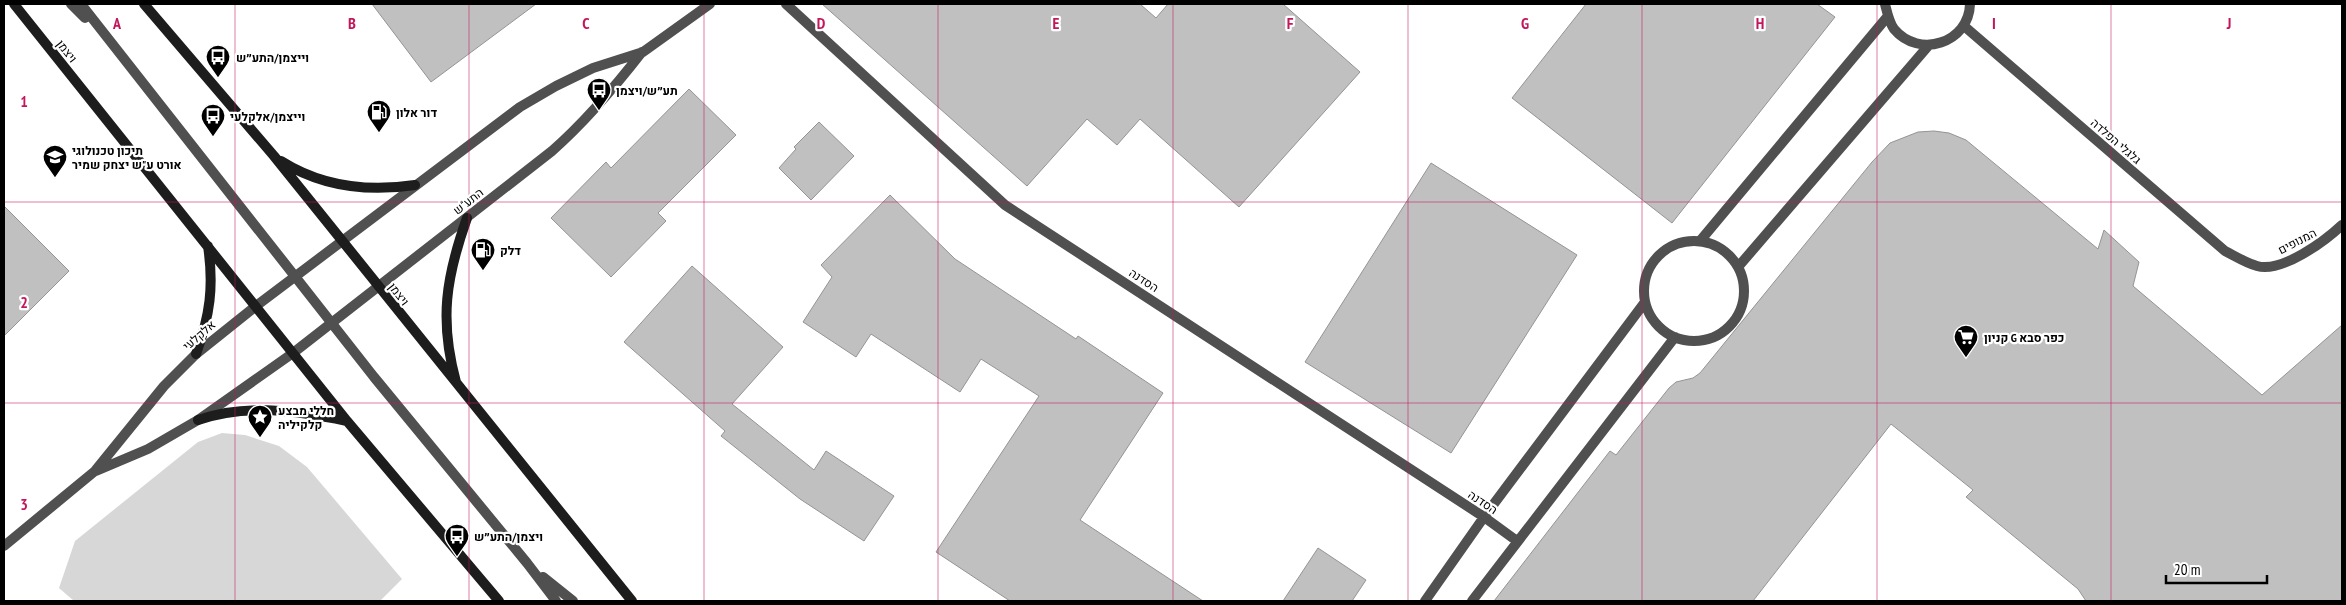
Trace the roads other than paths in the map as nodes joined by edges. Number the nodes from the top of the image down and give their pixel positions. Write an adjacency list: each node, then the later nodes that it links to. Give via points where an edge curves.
1 (14, 4): 20 (main road, ויצמן)
2 (71, 4): 13 (street)
3 (81, 4): 13 (street)
4 (144, 4): 14 (main road, ויצמן)
5 (710, 4): 12 (street, התע"ש)
6 (786, 4): 35 (street, הסדנה, via 1005,205)
7 (1885, 4): 9 (street)
8 (1970, 4): 10 (street)
9 (1888, 16): 11 (street, via 1902,37); 19 (street)
10 (1964, 26): 11 (street, via 1942,43); 22 (street, גלגלי הפלדה, via 2225,251)
11 (1929, 45): 21 (street)
12 (642, 52): 15 (street, התע"ש, via 593,68 520,107); 16 (street, התע"ש, via 578,129)
13 (128, 65): 23 (street)
14 (274, 156): 15 (main road, via 306,175 340,185 390,189); 18 (main road, ויצמן)
15 (415, 185): 18 (street, התע"ש)
16 (467, 218): 24 (street, התע"ש); 31 (main road, via 458,245 446,314 449,356)
17 (2342, 225): 22 (street, המנופים, via 2326,240 2287,262)
18 (341, 241): 23 (street, אלקלעי); 24 (main road, ויצמן)
19 (1700, 241): 21 (street, via 1729,254); 25 (street, via 1684,242 1657,258 1648,271 1644,286)
20 (208, 245): 26 (main road, ויצמן); 30 (main road, via 210,309)
21 (1738, 266): 28 (street, via 1744,282 1744,297 1740,312 1731,325 1704,340 1689,341)
22 (2258, 267)
23 (294, 276): 26 (street, אלקלעי); 27 (street)
24 (378, 287): 27 (street, התע"ש); 31 (main road, ויצמן)
25 (1645, 302): 28 (street, via 1662,329); 35 (street)
26 (256, 306): 29 (main road, ויצמן); 30 (street, אלקלעי)
27 (332, 324): 29 (street, התע"ש); 38 (street)
28 (1675, 337): 36 (street)
29 (293, 353): 32 (street, אלקלעי); 33 (main road, ויצמן)
30 (196, 354): 34 (street, אלקלעי, via 158,393)
31 (458, 387): 42 (main road, ויצמן)
32 (198, 420): 33 (main road, via 254,409 298,412); 34 (street, אלקלעי, via 148,449)
33 (346, 421): 39 (main road, ויצמן)
34 (95, 471): 37 (street, אלקלעי)
35 (1484, 516): 36 (street, הסדנה); 43 (street)
36 (1517, 541): 44 (street)
37 (4, 546)
38 (527, 563): 40 (street); 41 (street)
39 (499, 601)
40 (556, 601)
41 (574, 601)
42 (632, 601)
43 (1425, 601)
44 (1472, 601)

